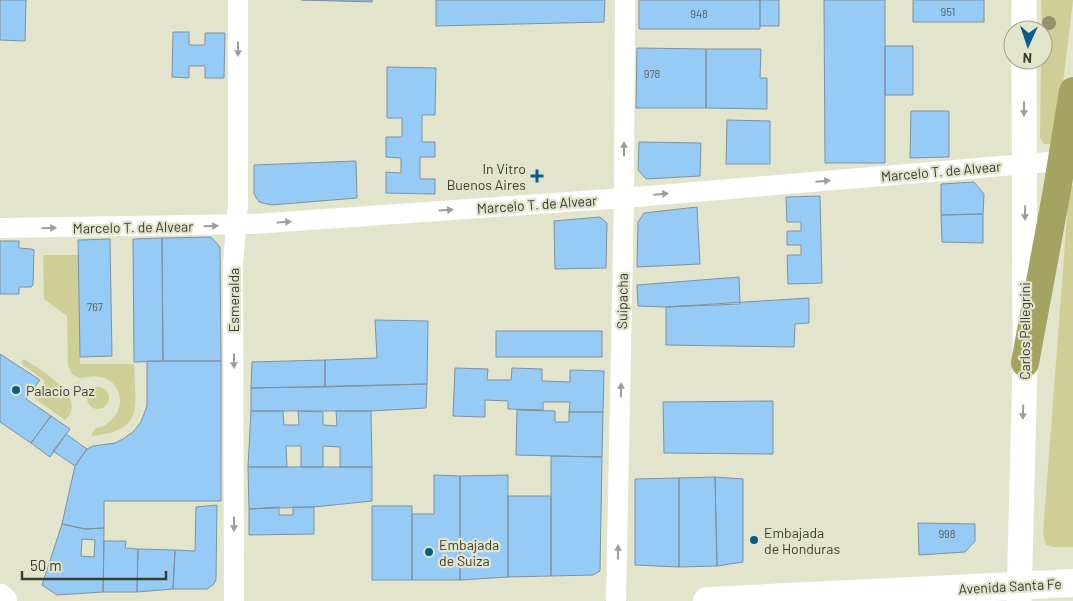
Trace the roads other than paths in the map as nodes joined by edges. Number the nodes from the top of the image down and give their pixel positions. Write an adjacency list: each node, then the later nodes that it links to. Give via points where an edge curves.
1 (238, 0): 10 (street, Esmeralda, one-way to 10)
2 (625, 0): 9 (street, Suipacha, one-way to 2)
3 (1024, 0): 4 (street)
4 (1024, 20)
5 (1024, 70): 8 (street, Carlos Pellegrini, one-way to 8)
6 (1073, 91): 7 (highway)
7 (1067, 161): 8 (street, Marcelo T. de Alvear); 12 (highway)
8 (1024, 164): 9 (street, Marcelo T. de Alvear, one-way to 8); 12 (street, Carlos Pellegrini, one-way to 12)
9 (624, 198): 10 (street, Marcelo T. de Alvear, one-way to 9); 18 (street, Suipacha, one-way to 9)
10 (236, 225): 11 (street, Marcelo T. de Alvear, one-way to 10); 17 (street, Esmeralda, one-way to 17, via 233,264)
11 (0, 228)
12 (1025, 363): 14 (street, Carlos Pellegrini, one-way to 14)
13 (1073, 583): 14 (main road, Avenida Santa Fe)
14 (1019, 593): 19 (main road, Avenida Santa Fe)
15 (0, 598): 16 (main road)
16 (3, 601)
17 (234, 601)
18 (616, 601)
19 (707, 601)

